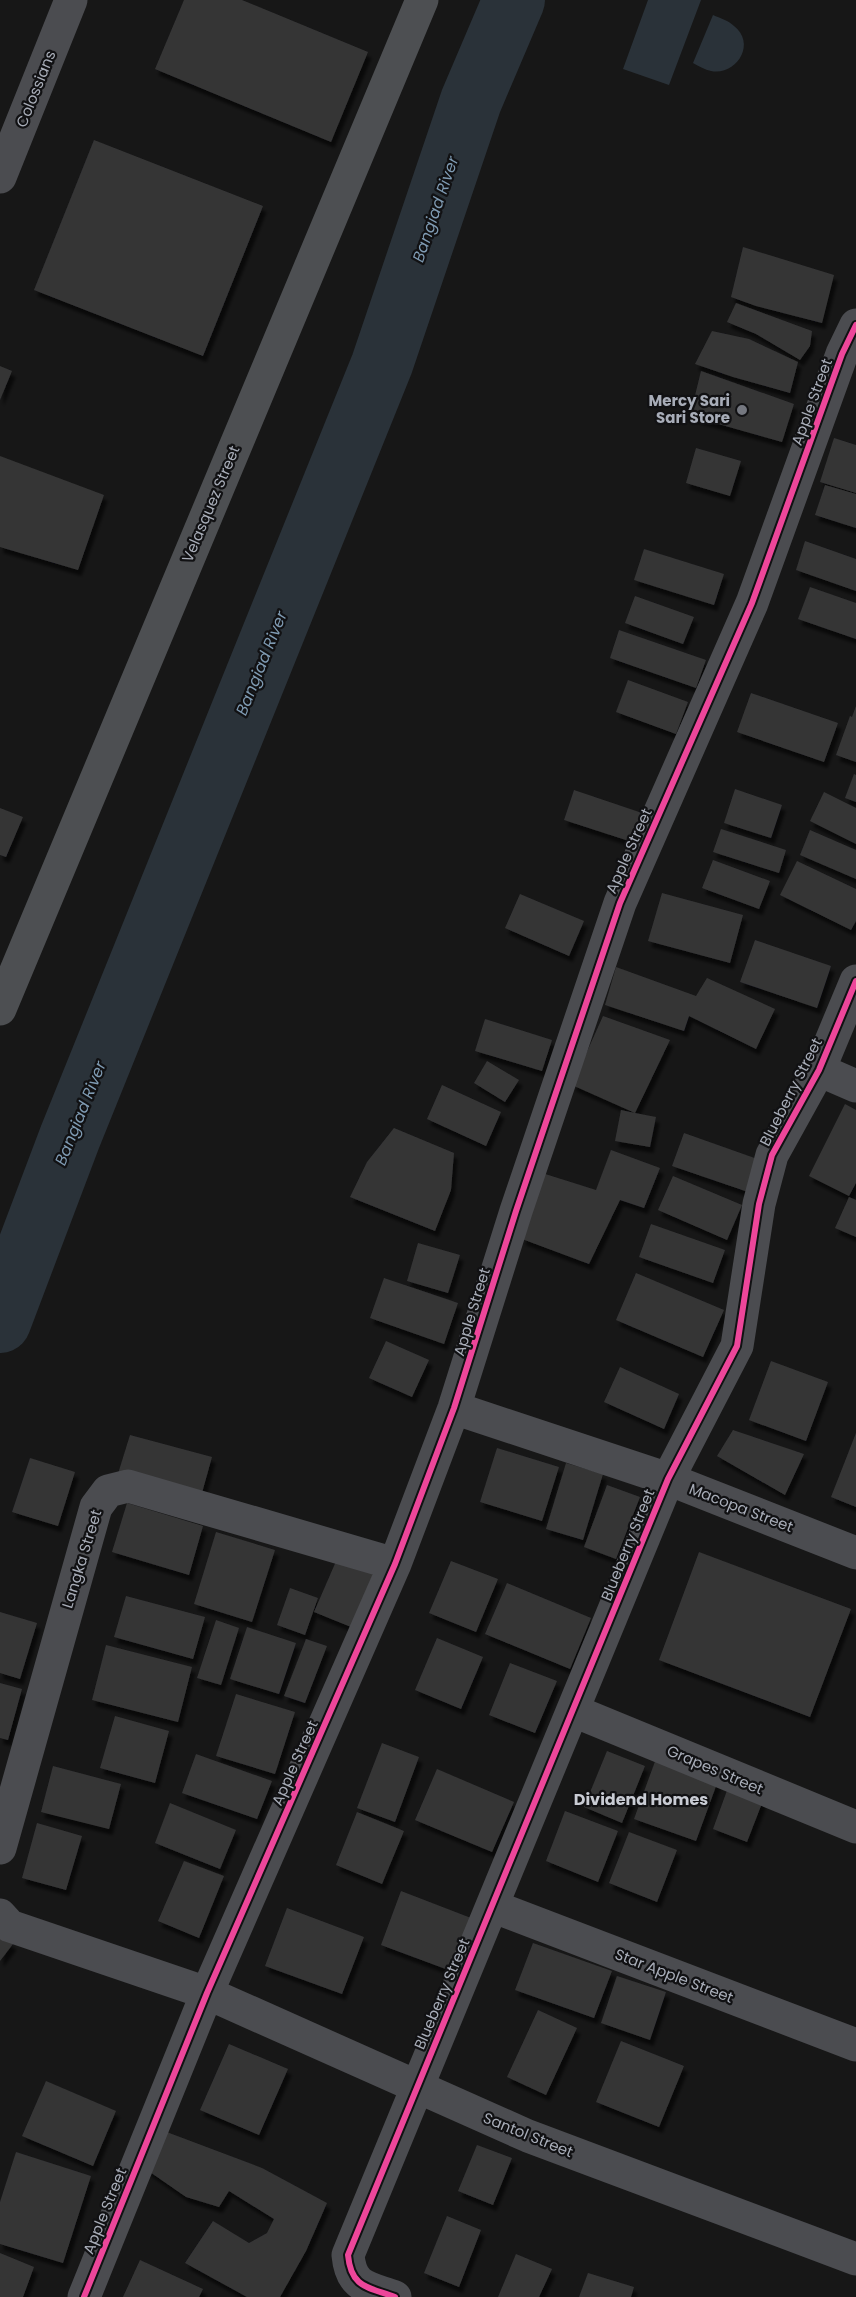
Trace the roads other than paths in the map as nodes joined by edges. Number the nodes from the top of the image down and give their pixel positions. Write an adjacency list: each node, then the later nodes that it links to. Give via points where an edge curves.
1 (71, 0): 3 (street, Colossians)
2 (422, 0): 6 (main road, Velasquez Street)
3 (0, 177)
4 (856, 325): 9 (street, Apple Street, via 752,603 620,903)
5 (856, 981): 7 (street, Blueberry Street)
6 (0, 1009)
7 (819, 1070): 8 (street); 10 (street, Blueberry Street, via 772,1155 759,1204 737,1346)
8 (856, 1086)
9 (454, 1408): 10 (street, Macopa Street); 12 (street, Apple Street)
10 (668, 1479): 11 (street, Macopa Street); 13 (street, Blueberry Street)
11 (856, 1553)
12 (395, 1564): 15 (street, Langka Street, via 128,1486 108,1491 96,1507); 18 (street, Apple Street)
13 (574, 1711): 14 (street, Grapes Street); 16 (street, Blueberry Street)
14 (856, 1827)
15 (0, 1848)
16 (492, 1906): 19 (street, Star Apple Street); 20 (street, Blueberry Street)
17 (0, 1915): 18 (street, via 10,1926)
18 (207, 1993): 20 (street, Santol Street); 22 (street, Apple Street)
19 (856, 2045)
20 (416, 2088): 21 (street, Santol Street, via 528,2136); 23 (street, Blueberry Street, via 348,2255 350,2271 359,2283)
21 (856, 2259)
22 (84, 2297)
23 (395, 2297)

